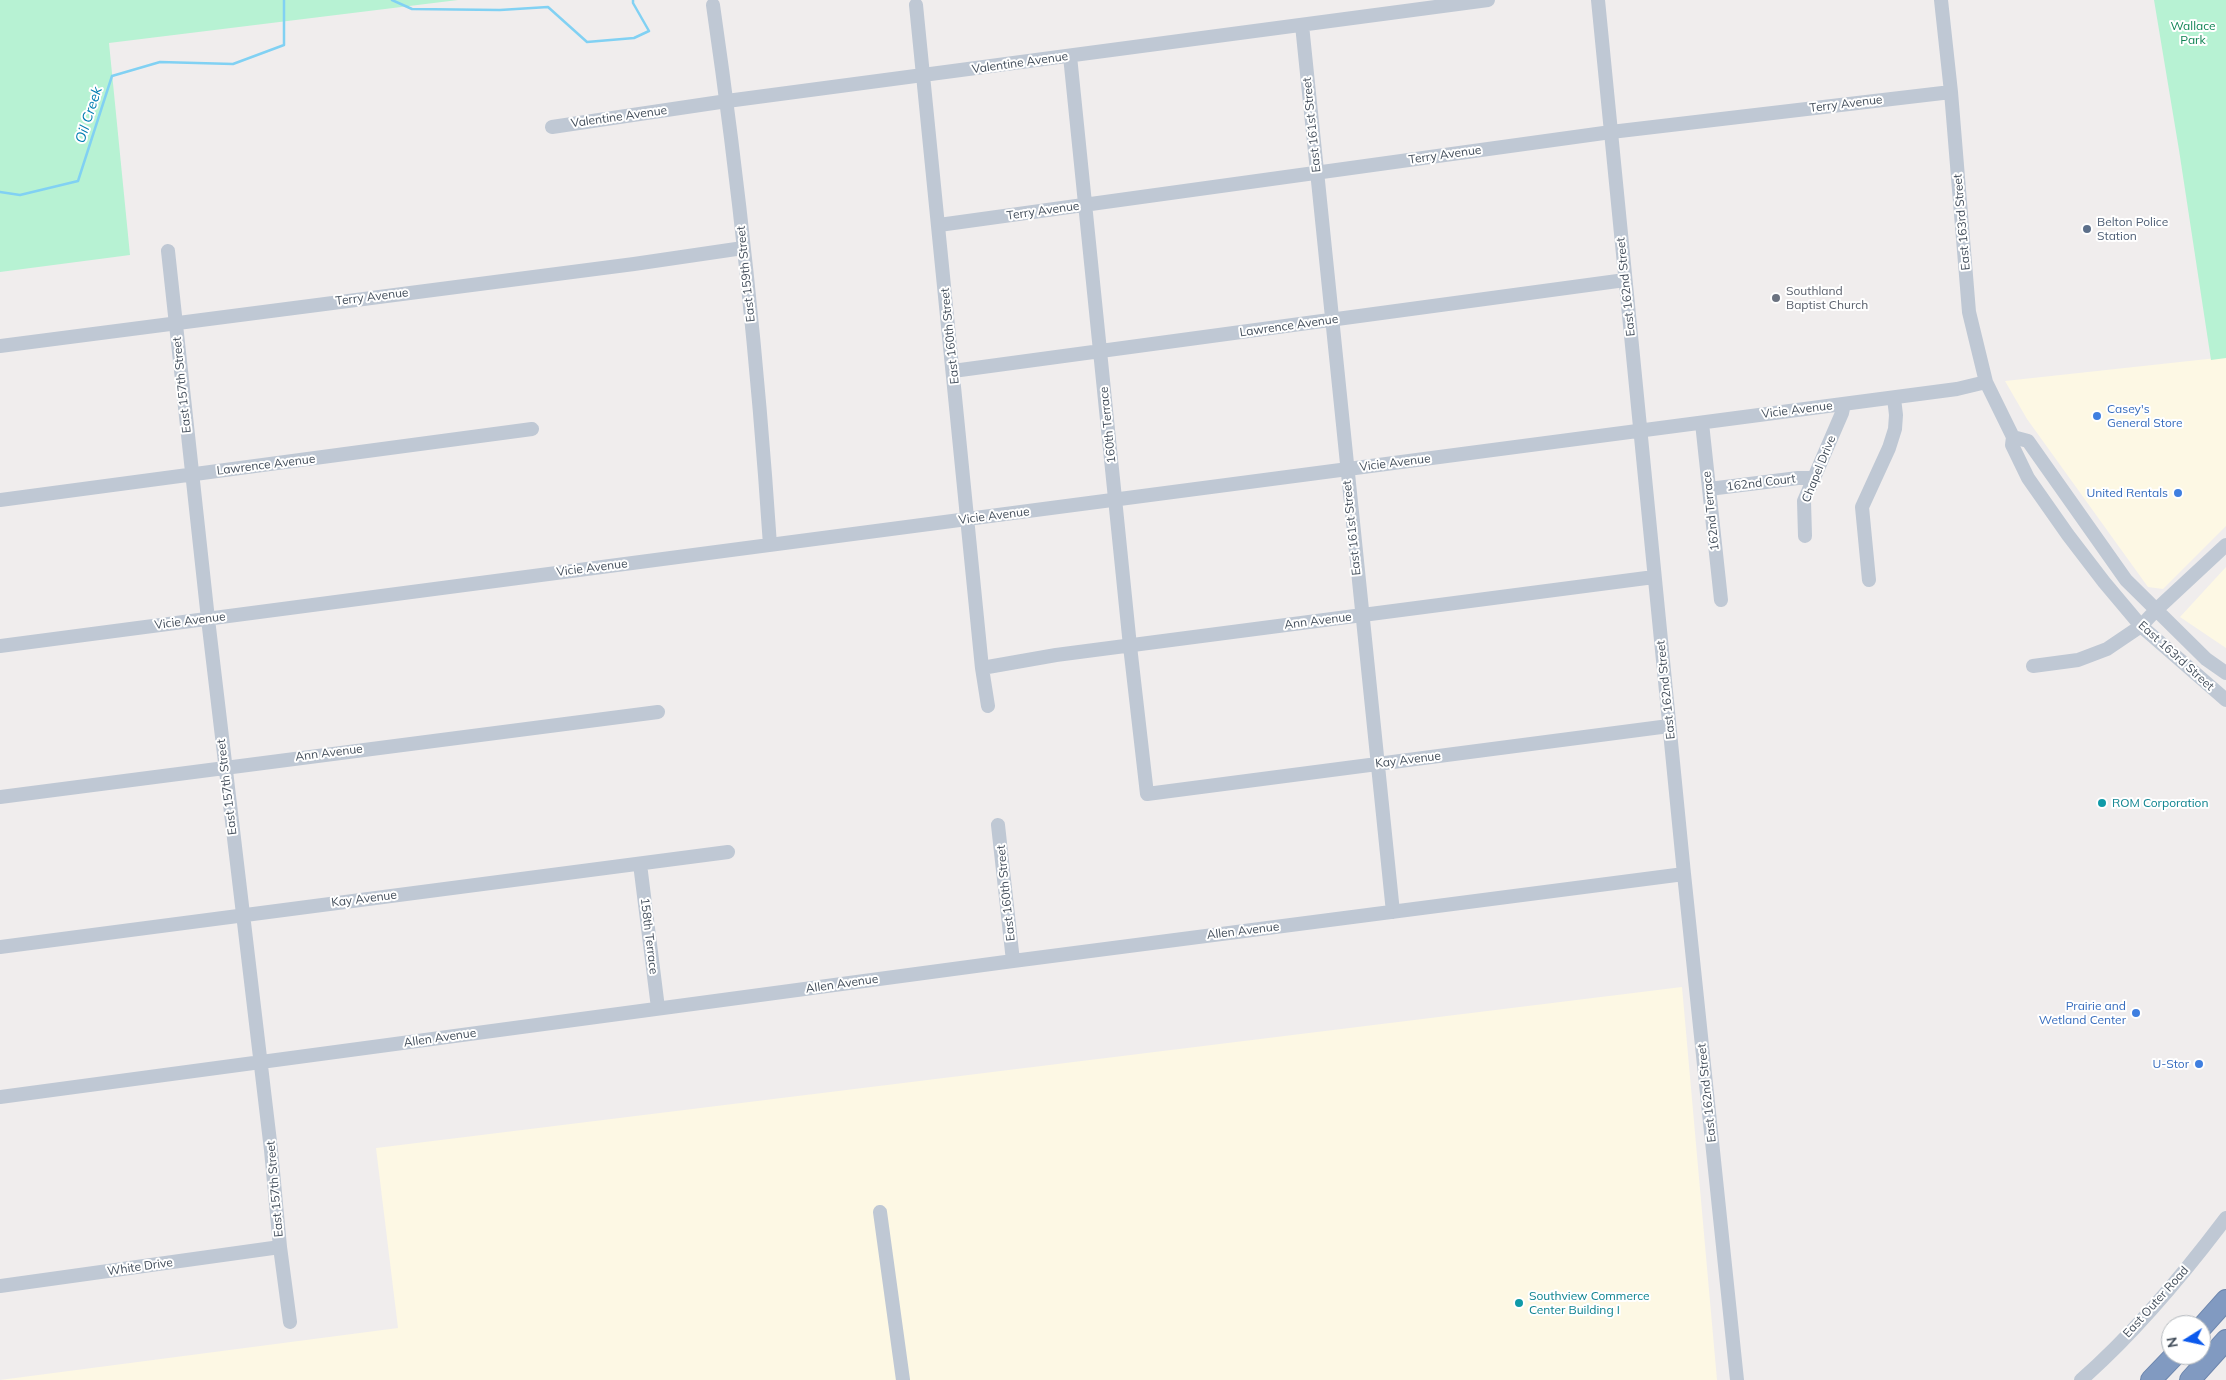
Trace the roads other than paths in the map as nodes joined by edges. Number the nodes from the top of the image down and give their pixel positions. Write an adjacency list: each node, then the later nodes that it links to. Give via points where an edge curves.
1 (1488, 0): 6 (street, Valentine Avenue)
2 (1598, 0): 12 (street, East 162nd Street)
3 (1941, 0): 9 (street, East 163rd Street)
4 (713, 5): 10 (street, East 159th Street)
5 (916, 5): 8 (street, East 160th Street)
6 (1302, 25): 7 (street, Valentine Avenue); 13 (street, East 161st Street)
7 (1070, 56): 8 (street, Valentine Avenue); 14 (street, 160th Terrace)
8 (924, 76): 10 (street, Valentine Avenue); 15 (street, East 160th Street)
9 (1951, 92): 12 (street, Terry Avenue); 24 (street, East 163rd Street, via 1970,312)
10 (727, 101): 11 (street, Valentine Avenue); 16 (street, East 159th Street)
11 (552, 127)
12 (1611, 132): 13 (street, Terry Avenue); 18 (street, East 162nd Street)
13 (1316, 173): 14 (street, Terry Avenue); 19 (street, East 161st Street)
14 (1085, 205): 15 (street, Terry Avenue); 22 (street, 160th Terrace)
15 (939, 225): 23 (street, East 160th Street)
16 (743, 248): 20 (street, Terry Avenue); 39 (street, East 159th Street, via 760,396)
17 (168, 252): 20 (street, East 157th Street)
18 (1625, 280): 19 (street, Lawrence Avenue); 29 (street, East 162nd Street)
19 (1331, 320): 22 (street, Lawrence Avenue); 31 (street, East 161st Street)
20 (175, 322): 21 (street, Terry Avenue); 32 (street, East 157th Street)
21 (0, 346)
22 (1100, 351): 23 (street, Lawrence Avenue); 36 (street, 160th Terrace)
23 (953, 371): 37 (street, East 160th Street)
24 (1986, 382): 25 (street, Vicie Avenue); 30 (street, East 163rd Street)
25 (1894, 398): 26 (street, Vicie Avenue); 42 (street, via 1895,429 1862,507)
26 (1844, 404): 27 (street, Vicie Avenue); 33 (street, Chapel Drive)
27 (1702, 423): 29 (street, Vicie Avenue); 34 (street, 162nd Terrace)
28 (532, 429): 32 (street, Lawrence Avenue)
29 (1640, 431): 31 (street, Vicie Avenue); 41 (street, East 162nd Street)
30 (2013, 437): 44 (street, East 163rd Street, via 2028,441 2126,580); 47 (street, East 163rd Street, via 2012,445 2028,478 2068,535)
31 (1346, 469): 36 (street, Vicie Avenue); 45 (street, East 161st Street)
32 (191, 475): 35 (street, Lawrence Avenue); 46 (street, East 157th Street)
33 (1814, 478): 34 (street, 162nd Court); 38 (street, Chapel Drive, via 1804,501)
34 (1709, 489): 43 (street, 162nd Terrace)
35 (0, 500)
36 (1115, 500): 37 (street, Vicie Avenue); 49 (street, 160th Terrace)
37 (968, 519): 39 (street, Vicie Avenue); 51 (street, East 160th Street)
38 (1805, 536)
39 (770, 545): 46 (street, Vicie Avenue)
40 (2226, 545): 44 (street)
41 (1654, 577): 45 (street, Ann Avenue); 56 (street, East 162nd Street)
42 (1868, 580)
43 (1721, 600)
44 (2156, 610): 47 (street); 52 (street, East 163rd Street)
45 (1362, 615): 49 (street, Ann Avenue); 57 (street, East 161st Street)
46 (208, 619): 48 (street, Vicie Avenue); 58 (street, East 157th Street)
47 (2141, 626): 50 (street, via 2107,649 2078,660); 53 (street, East 163rd Street)
48 (0, 646)
49 (1130, 646): 51 (street, Ann Avenue); 59 (street, 160th Terrace)
50 (2033, 666)
51 (982, 668): 54 (street, East 160th Street)
52 (2226, 674)
53 (2226, 700)
54 (988, 706)
55 (658, 712): 58 (street, Ann Avenue)
56 (1669, 726): 57 (street, Kay Avenue); 64 (street, East 162nd Street)
57 (1377, 764): 59 (street, Kay Avenue); 65 (street, East 161st Street)
58 (225, 766): 60 (street, Ann Avenue); 66 (street, East 157th Street)
59 (1147, 794)
60 (0, 797)
61 (998, 825): 68 (street, East 160th Street)
62 (728, 852): 63 (street, Kay Avenue)
63 (640, 864): 66 (street, Kay Avenue); 69 (street, 158th Terrace)
64 (1684, 874): 65 (street, Allen Avenue); 82 (street, East 162nd Street)
65 (1393, 912): 68 (street, Allen Avenue)
66 (242, 915): 67 (street, Kay Avenue); 70 (street, East 157th Street)
67 (0, 947)
68 (1013, 961): 69 (street, Allen Avenue)
69 (658, 1008): 70 (street, Allen Avenue)
70 (259, 1062): 71 (street, Allen Avenue); 74 (street, East 157th Street)
71 (0, 1097)
72 (880, 1212): 81 (street)
73 (2226, 1218): 83 (street, East Outer Road, via 2139,1323)
74 (280, 1247): 75 (street, White Drive); 78 (street, East 157th Street)
75 (0, 1286)
76 (2226, 1300): 77 (highway)
77 (2211, 1317)
78 (290, 1322)
79 (2226, 1340): 85 (highway)
80 (2166, 1365): 84 (highway)
81 (903, 1380)
82 (1737, 1380)
83 (2081, 1380)
84 (2150, 1380)
85 (2190, 1380)

